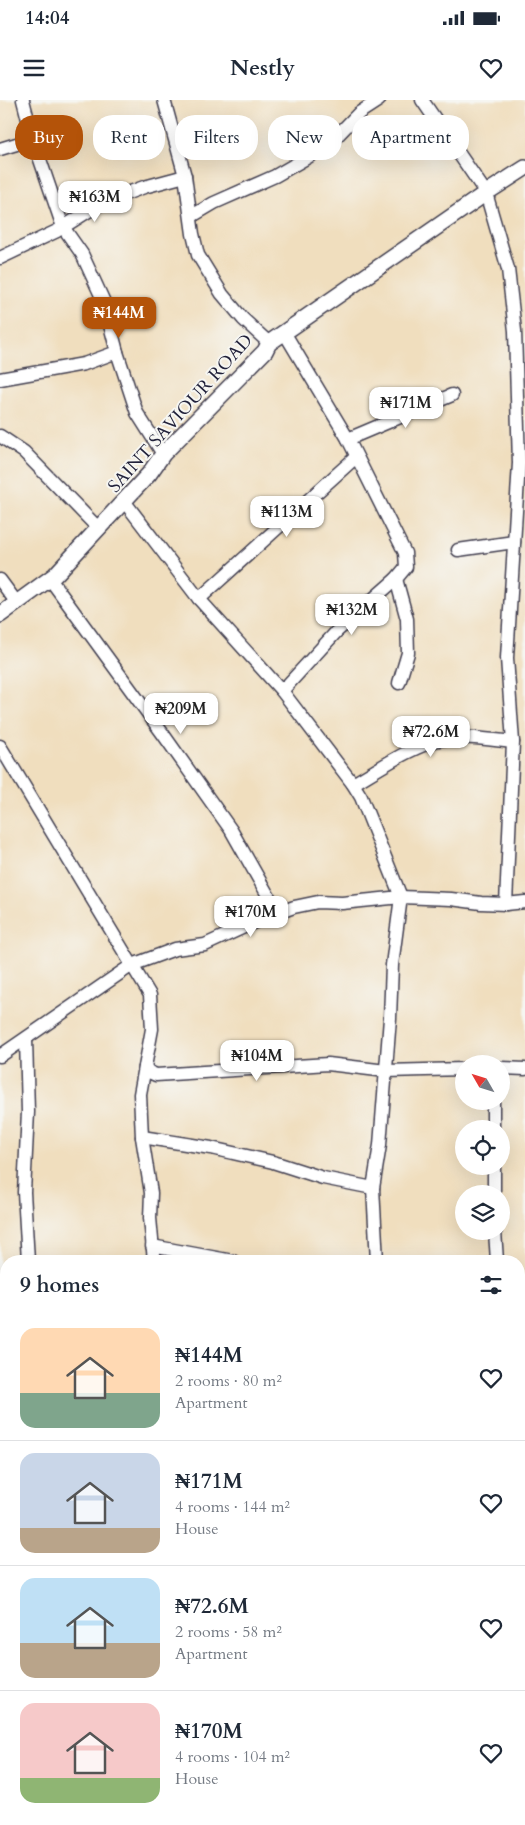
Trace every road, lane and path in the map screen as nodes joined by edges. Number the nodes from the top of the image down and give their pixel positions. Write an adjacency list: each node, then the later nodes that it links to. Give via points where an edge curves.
1 (23, 100): 5 (street)
2 (164, 100): 10 (street)
3 (378, 100): 12 (street, via 308,157)
4 (422, 100): 11 (street)
5 (27, 115)
6 (15, 144): 7 (street)
7 (0, 149)
8 (40, 160): 13 (street)
9 (525, 168): 11 (street, SAINT SAVIOUR ROAD)
10 (185, 176): 12 (street); 13 (street, via 103,202)
11 (486, 193): 15 (street, SAINT SAVIOUR ROAD); 26 (street, via 508,269 515,331 519,463)
12 (192, 216): 16 (street, via 198,255 227,301)
13 (63, 227): 14 (street); 17 (street, via 82,254 104,302)
14 (0, 258)
15 (284, 332): 16 (street, SAINT SAVIOUR ROAD); 21 (street)
16 (269, 343): 22 (street, SAINT SAVIOUR ROAD, via 266,351)
17 (117, 352): 18 (street, via 84,364); 22 (street, via 137,414)
18 (0, 379)
19 (452, 395): 21 (street)
20 (0, 436): 25 (street, via 24,452)
21 (348, 439): 23 (street)
22 (163, 454): 24 (street, SAINT SAVIOUR ROAD)
23 (356, 457): 29 (street, via 405,554 406,567); 31 (street)
24 (124, 502): 25 (street, SAINT SAVIOUR ROAD); 31 (street)
25 (99, 529): 28 (street, SAINT SAVIOUR ROAD)
26 (514, 542): 27 (street); 36 (street, via 507,658)
27 (458, 550)
28 (50, 579): 32 (street, SAINT SAVIOUR ROAD); 42 (street, via 231,830)
29 (396, 579): 34 (street, via 407,619 408,653); 35 (street, via 338,630)
30 (0, 580): 32 (street)
31 (199, 600): 35 (street)
32 (17, 602): 33 (street, SAINT SAVIOUR ROAD)
33 (0, 615)
34 (399, 682)
35 (282, 691): 38 (street)
36 (513, 742): 38 (street, via 443,739 411,751); 41 (street)
37 (0, 746): 43 (street)
38 (353, 784): 39 (street, via 362,797)
39 (401, 897): 41 (street); 42 (street, via 318,902); 50 (street, via 392,965)
40 (525, 902): 41 (street)
41 (506, 904)
42 (278, 913): 43 (street, via 205,945 175,949)
43 (132, 965): 44 (street); 46 (street, via 150,995 152,1029)
44 (26, 1039): 45 (street); 55 (street, via 28,1112 24,1192)
45 (0, 1056)
46 (145, 1067): 50 (street, via 156,1075 328,1064); 51 (street, via 140,1094)
47 (510, 1068): 49 (street)
48 (455, 1069): 50 (street)
49 (525, 1069)
50 (386, 1071): 52 (street)
51 (142, 1137): 52 (street, via 211,1148 274,1162 322,1178); 54 (street, via 151,1193)
52 (373, 1188): 58 (street)
53 (496, 1240): 59 (street)
54 (152, 1246): 56 (street); 57 (street)
55 (28, 1255)
56 (153, 1255)
57 (201, 1255)
58 (377, 1255)
59 (496, 1255)

